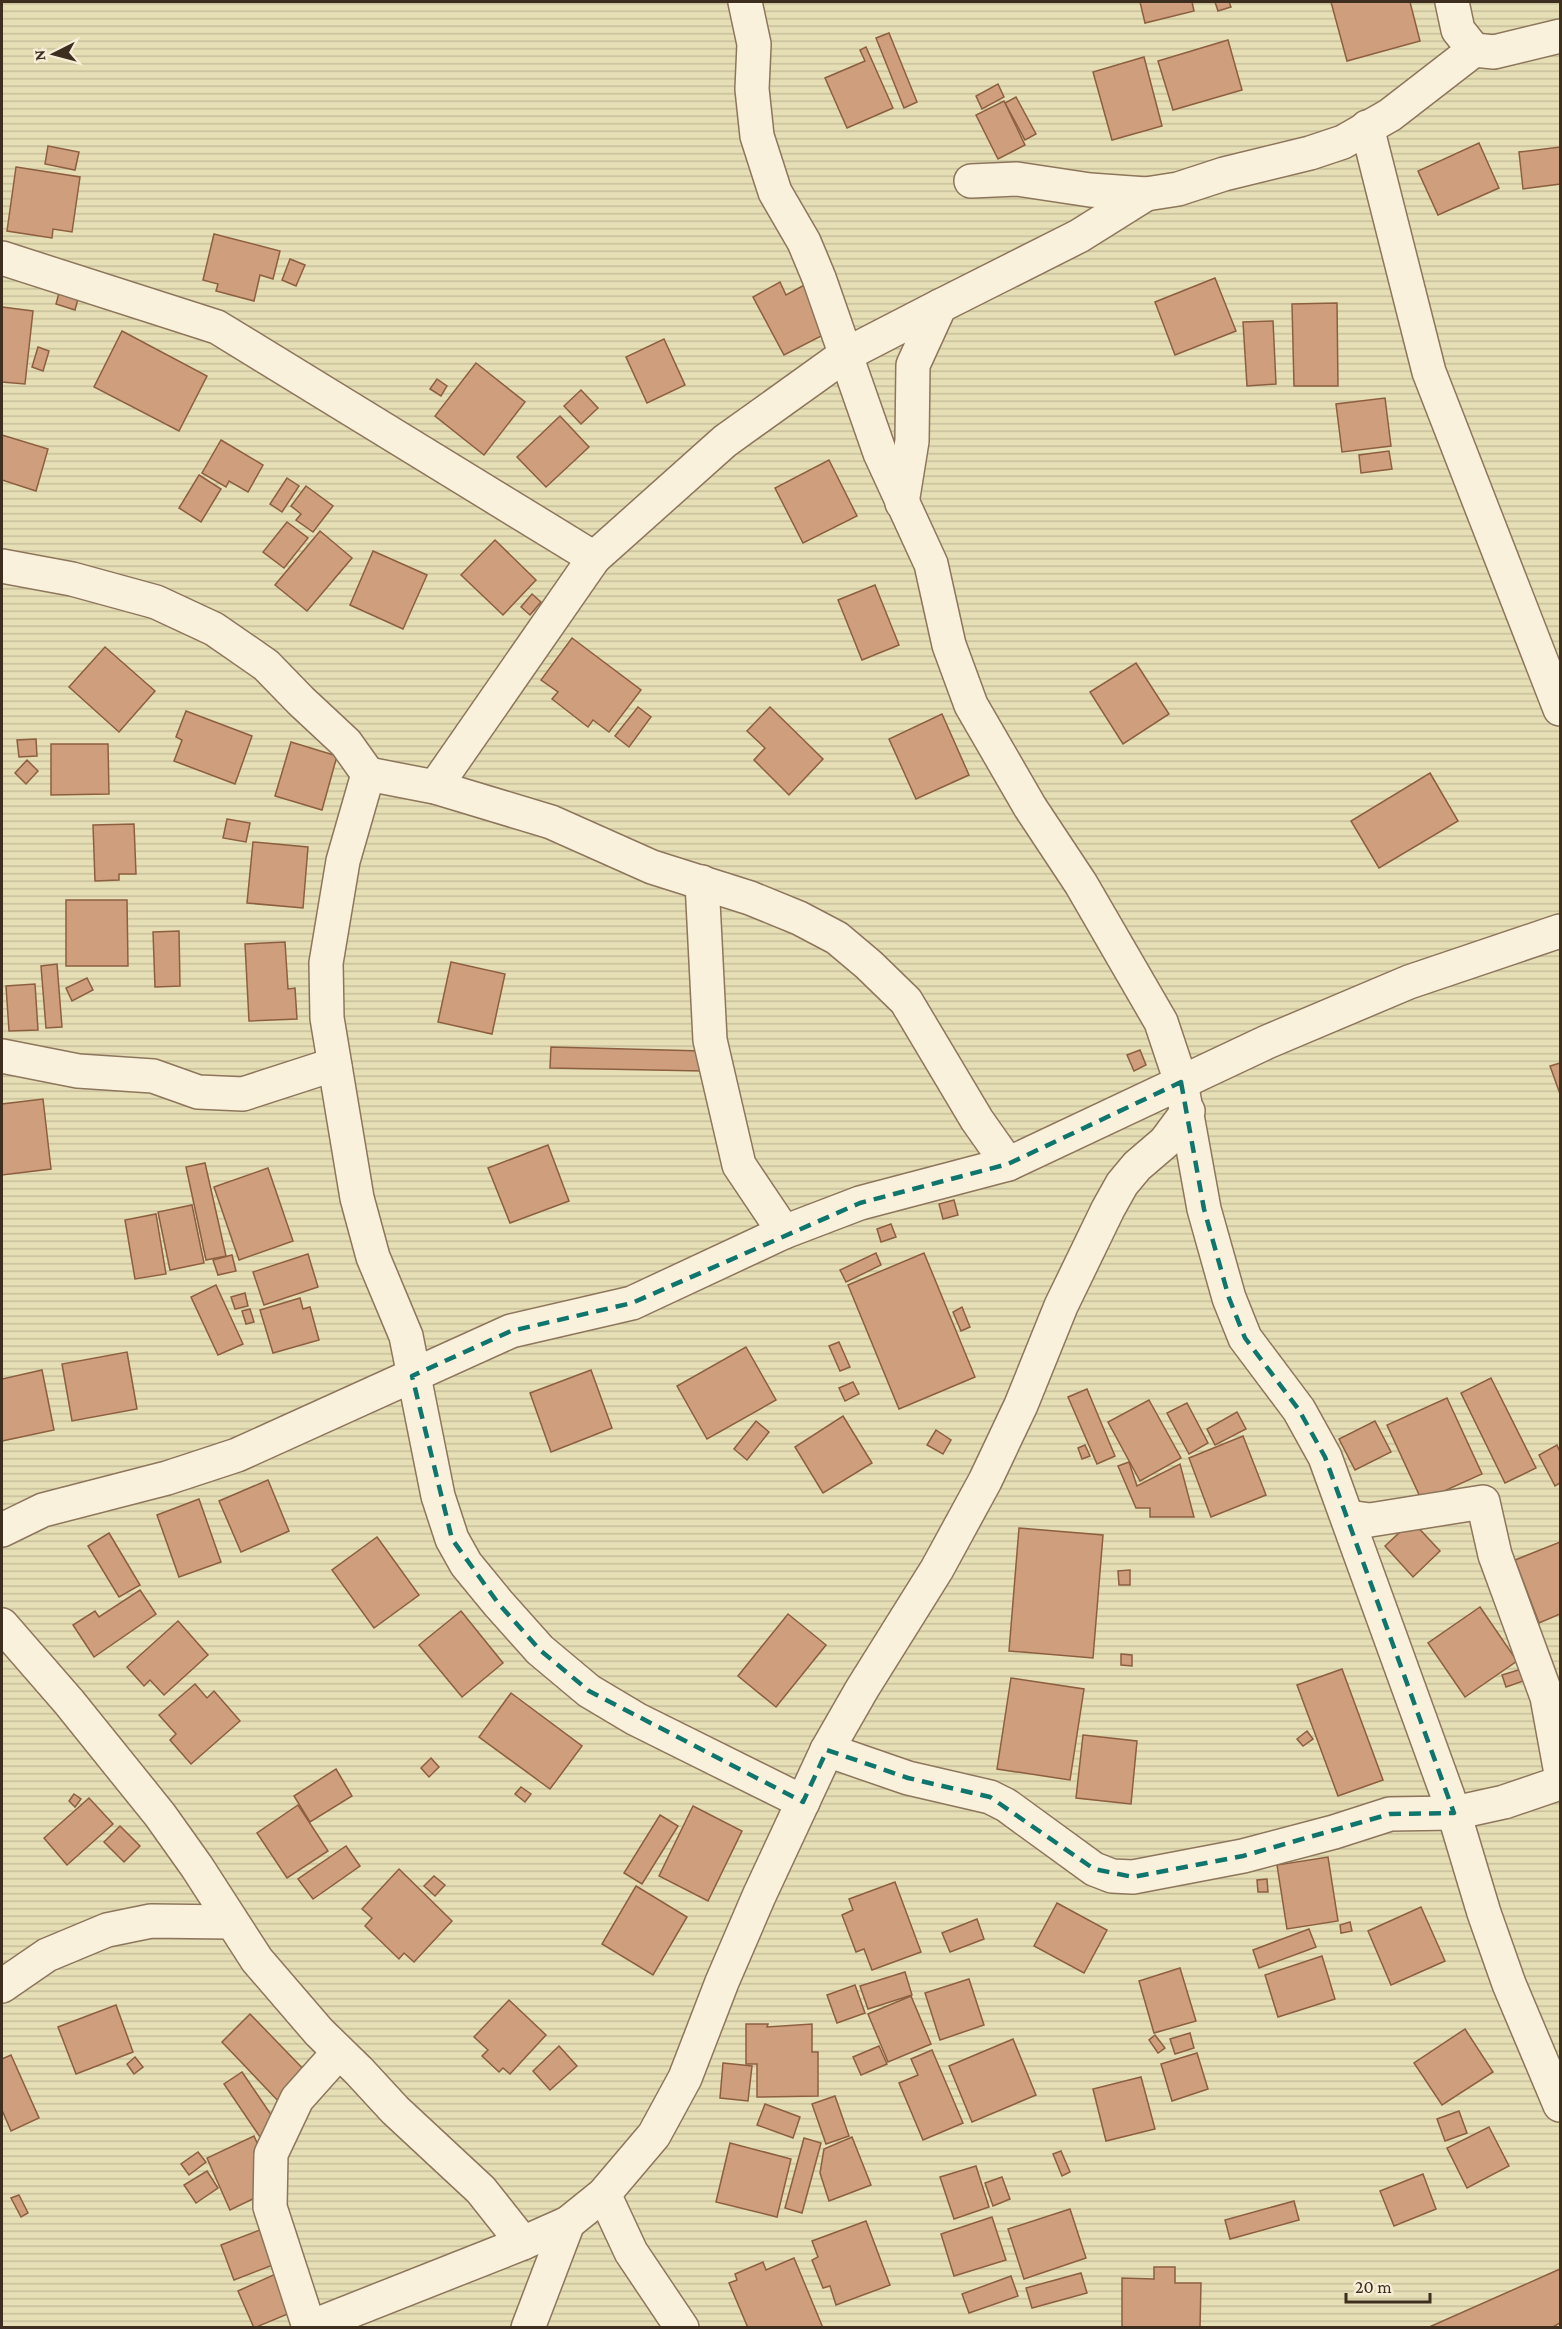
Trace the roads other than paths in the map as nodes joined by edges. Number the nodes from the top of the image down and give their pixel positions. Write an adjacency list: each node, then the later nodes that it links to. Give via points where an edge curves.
1 (745, 2): 10 (street, via 754,44 752,89 757,136 775,192 804,242 819,278)
2 (1452, 2): 4 (street, via 1458,30)
3 (1560, 36): 4 (street, via 1494,52)
4 (1474, 50): 5 (street, via 1390,115)
5 (1366, 127): 7 (street, via 1343,142 1310,153); 14 (street, via 1429,372)
6 (971, 181): 7 (street, via 1017,179)
7 (1146, 194): 9 (street, via 1079,236)
8 (2, 258): 12 (street, via 217,327)
9 (940, 306): 10 (street); 11 (street, via 913,365 912,441)
10 (845, 355): 11 (street); 12 (street, via 725,441)
11 (902, 503): 21 (street, via 931,564 949,645 971,705 1161,1022)
12 (594, 558): 16 (street)
13 (2, 566): 15 (street, via 72,579 156,602 214,629 266,665 346,743)
14 (1560, 709)
15 (368, 774): 16 (street); 20 (street, via 343,861 326,963 327,1018)
16 (435, 787): 17 (street, via 551,822 652,867)
17 (702, 882): 22 (street, via 799,918 837,938 869,965 906,1001); 23 (street, via 710,1040 739,1165)
18 (1560, 931): 21 (street, via 1409,982 1267,1042)
19 (2, 1056): 20 (street, via 78,1071 153,1076 198,1092 243,1094)
20 (335, 1067): 24 (street, via 357,1198 373,1257 406,1336)
21 (1185, 1096): 22 (street); 25 (street, via 1204,1209 1229,1298 1245,1338 1299,1410 1325,1458); 28 (street, via 1165,1142 1137,1166 1113,1200 1061,1306 985,1481 938,1569)
22 (1008, 1164): 23 (street, via 860,1203)
23 (784, 1232): 24 (street, via 632,1302 512,1331)
24 (412, 1376): 26 (street, via 237,1455 167,1478 43,1510); 31 (street, via 438,1496 452,1539 466,1564 540,1650 589,1691 655,1729)
25 (1348, 1517): 29 (street, via 1370,1520 1483,1502 1495,1555 1547,1697); 32 (street)
26 (2, 1530)
27 (2, 1625): 33 (street, via 160,1815)
28 (827, 1750): 31 (street); 32 (street, via 908,1778 990,1797 1094,1869 1112,1875 1133,1877 1209,1864 1390,1814)
29 (1560, 1768)
30 (1560, 1783): 32 (street, via 1504,1802)
31 (803, 1802): 37 (street, via 722,1982 685,2078 654,2134)
32 (1454, 1813): 36 (street, via 1509,1984)
33 (231, 1922): 34 (street, via 151,1921 107,1930 47,1955); 35 (street, via 257,1960)
34 (2, 1986)
35 (339, 2052): 39 (street, via 481,2190); 40 (street, via 297,2099 271,2154 270,2207)
36 (1560, 2105)
37 (604, 2194): 38 (street); 42 (street, via 631,2252)
38 (568, 2223): 39 (street); 41 (street)
39 (523, 2243): 40 (street)
40 (308, 2327)
41 (528, 2328)
42 (682, 2328)

